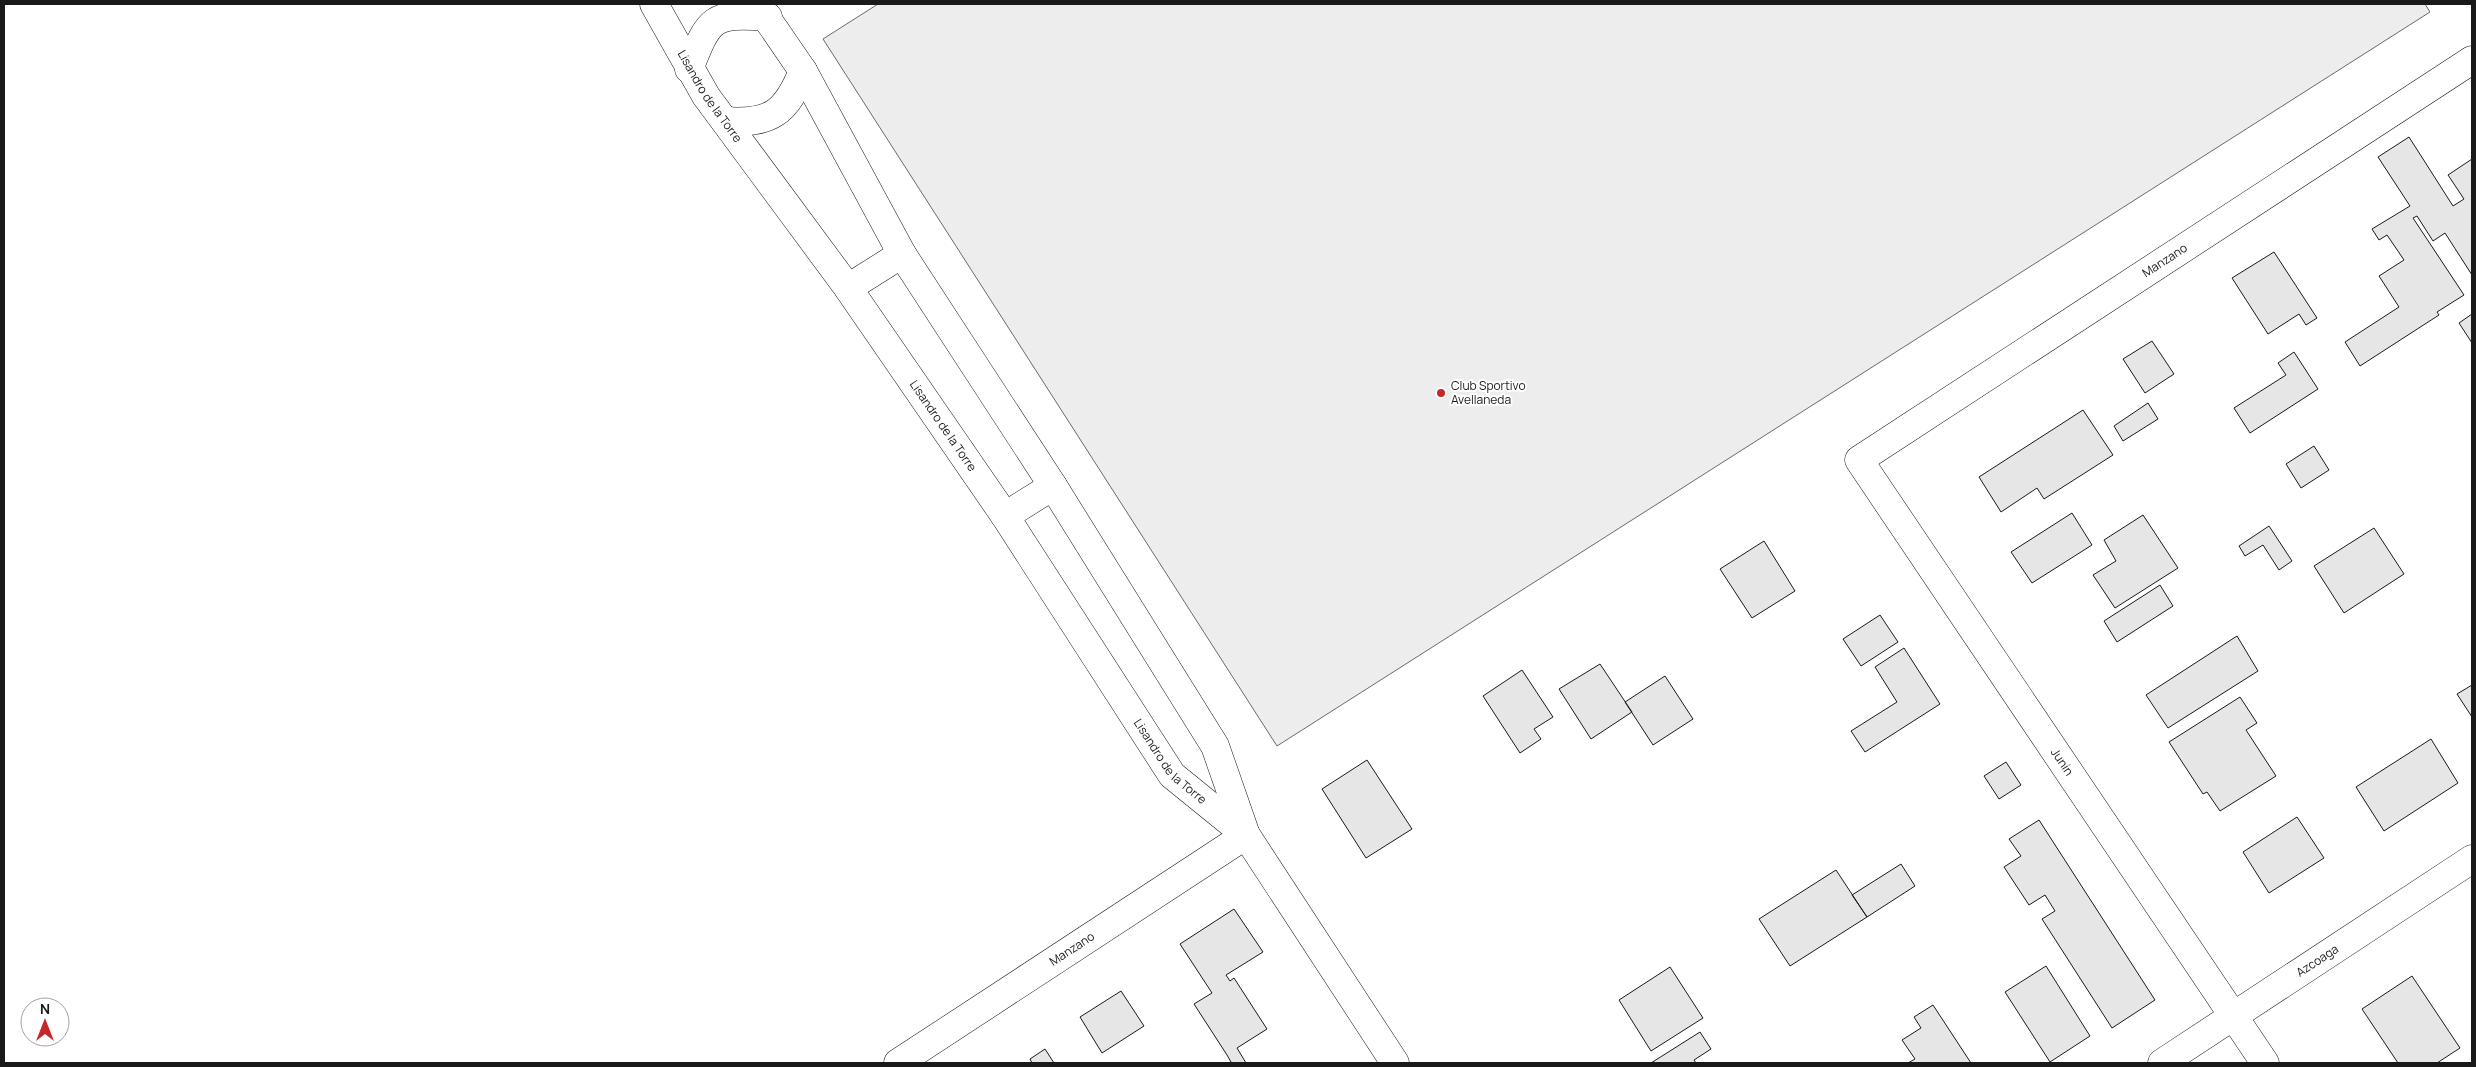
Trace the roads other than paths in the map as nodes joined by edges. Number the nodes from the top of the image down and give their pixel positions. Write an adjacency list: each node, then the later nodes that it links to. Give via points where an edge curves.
1 (654, 4): 4 (street, Lisandro de la Torre)
2 (763, 10): 4 (street, via 724,17 709,26); 5 (street, Lisandro de la Torre)
3 (2472, 60): 9 (street, Manzano)
4 (689, 69): 6 (street, Lisandro de la Torre)
5 (803, 71): 6 (street, via 795,92 771,115 751,123); 7 (street, Lisandro de la Torre)
6 (725, 121): 8 (street, Lisandro de la Torre)
7 (902, 254): 8 (street); 10 (street, Lisandro de la Torre)
8 (848, 288): 11 (street, Lisandro de la Torre)
9 (1859, 460): 14 (street, Junín)
10 (1053, 486): 11 (street); 12 (street, Lisandro de la Torre, via 1215,746)
11 (1005, 516): 12 (street, Lisandro de la Torre, via 1172,775)
12 (1246, 835): 15 (street, Manzano); 16 (street, Lisandro de la Torre)
13 (2472, 859): 14 (street, Azcoaga)
14 (2233, 1015): 17 (street, Azcoaga); 18 (street, Junín)
15 (898, 1063)
16 (1395, 1063)
17 (2162, 1063)
18 (2265, 1063)

